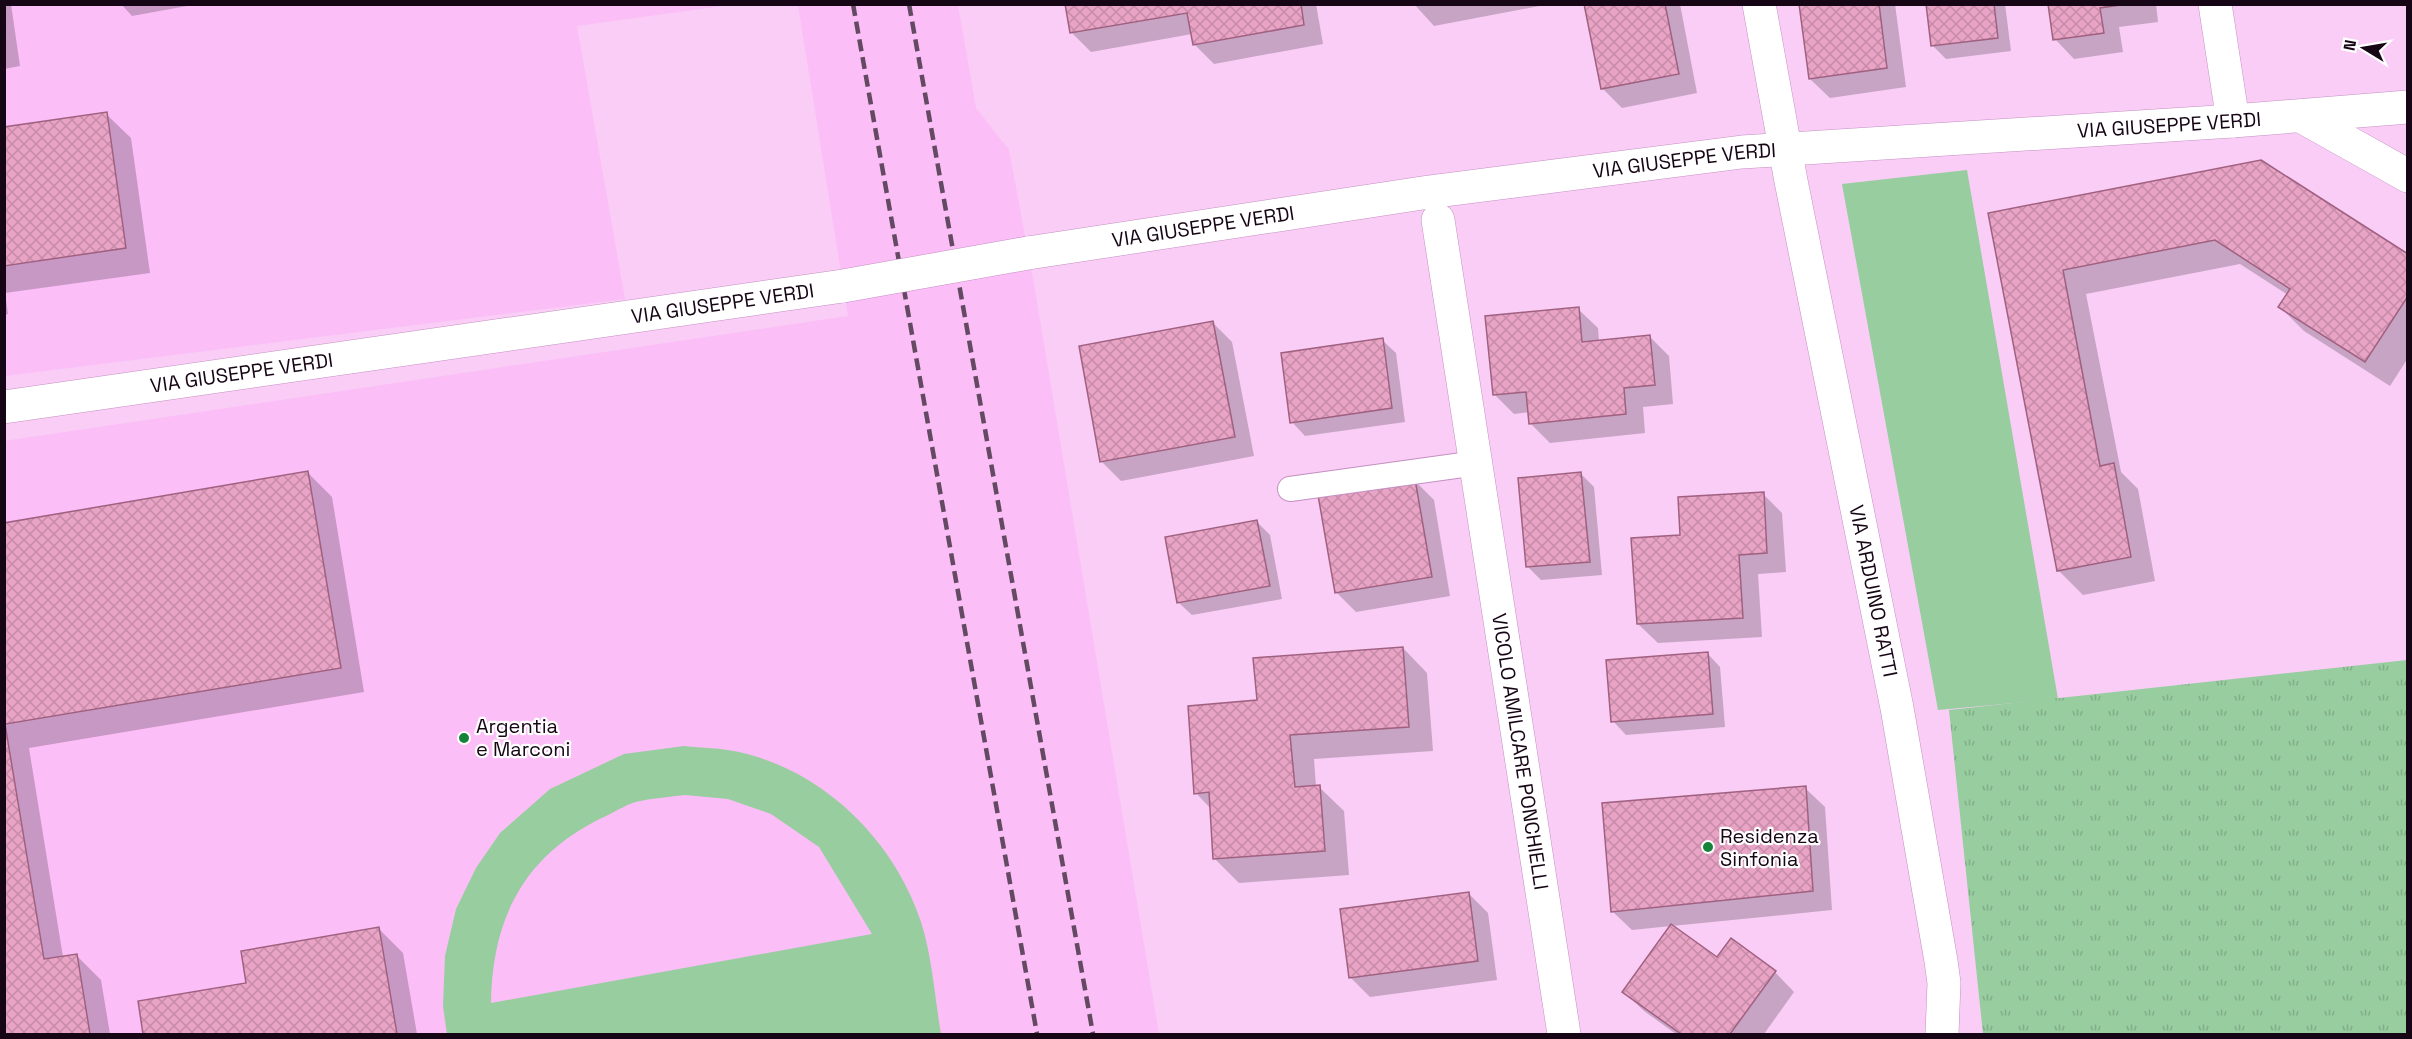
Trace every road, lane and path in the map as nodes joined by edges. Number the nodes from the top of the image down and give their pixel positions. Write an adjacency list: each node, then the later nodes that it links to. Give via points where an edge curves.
1 (1759, 4): 6 (street, VIA ARDUINO RATTI)
2 (2215, 4): 5 (street)
3 (2408, 106): 4 (street, VIA GIUSEPPE VERDI)
4 (2301, 116): 5 (street, VIA GIUSEPPE VERDI); 7 (street)
5 (2233, 121): 6 (street, VIA GIUSEPPE VERDI)
6 (1785, 149): 9 (street, VIA GIUSEPPE VERDI, bridge, via 1429,192 1028,253 843,286); 13 (street, VIA ARDUINO RATTI, via 1897,708 1941,961)
7 (2408, 176)
8 (1438, 220): 10 (street, VICOLO AMILCARE PONCHIELLI)
9 (4, 407)
10 (1477, 463): 11 (lane); 12 (street, VICOLO AMILCARE PONCHIELLI)
11 (1290, 489)
12 (1568, 1031)
13 (1942, 1035)

